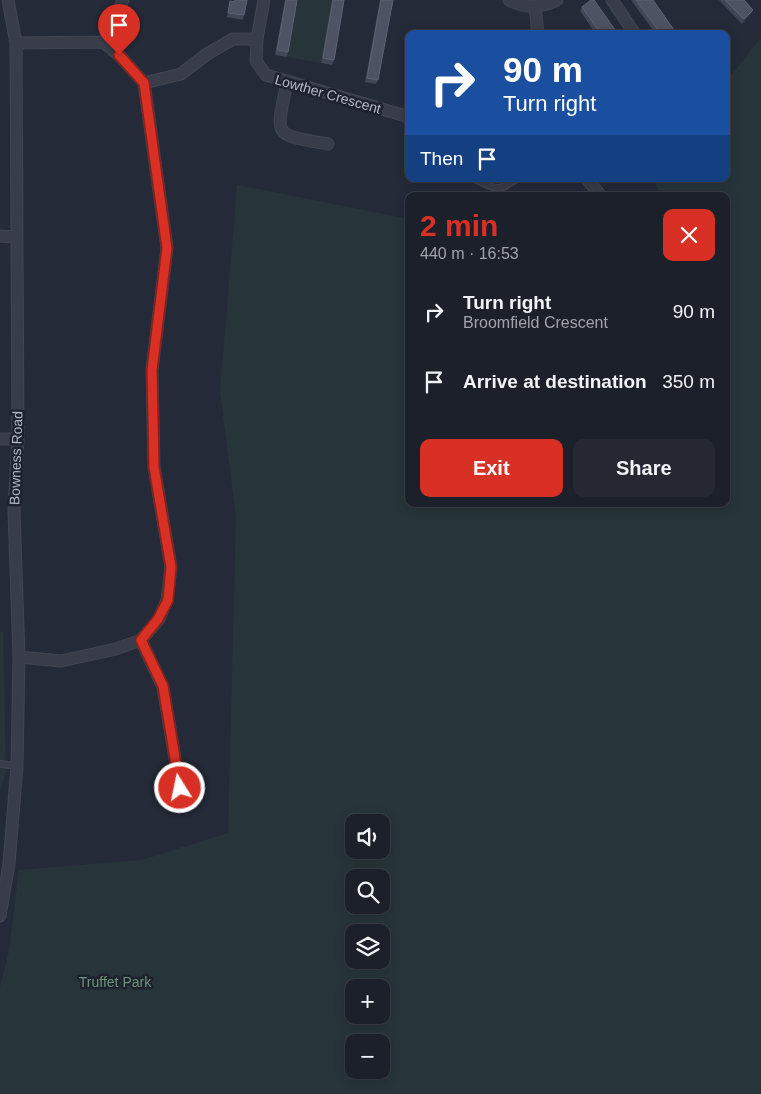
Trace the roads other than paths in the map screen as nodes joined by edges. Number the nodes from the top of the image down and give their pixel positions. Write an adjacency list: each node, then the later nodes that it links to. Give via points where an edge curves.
1 (8, 0): 12 (street, Bowness Road)
2 (123, 0): 11 (street, via 111,30)
3 (264, 0): 10 (street, Lowther Crescent)
4 (509, 0): 7 (street)
5 (557, 0): 7 (street)
6 (612, 0): 9 (street)
7 (536, 7): 8 (street)
8 (538, 30)
9 (632, 30)
10 (257, 39): 13 (street, Lowther Crescent, via 256,60 266,75); 14 (street, via 233,39 181,74)
11 (102, 42): 12 (street); 14 (street, via 119,55)
12 (16, 43): 22 (street, Bowness Road)
13 (286, 82): 15 (street, Lowther Crescent); 16 (street, via 278,122 282,132 290,137)
14 (144, 83): 25 (street, via 167,248 152,370 154,467 171,567 168,600)
15 (405, 116)
16 (328, 144)
17 (481, 182): 18 (lane, via 502,189)
18 (512, 182)
19 (589, 182): 20 (street)
20 (598, 192)
21 (0, 236): 22 (street)
22 (18, 237): 24 (street, Bowness Road)
23 (0, 439): 24 (street)
24 (18, 439): 26 (street, Bowness Road, via 14,511)
25 (141, 640): 26 (street, via 61,661); 29 (street, via 163,686 180,788)
26 (19, 658): 28 (street, Bowness Road)
27 (0, 764): 28 (lane)
28 (17, 766): 30 (street, Bowness Road, via 10,864)
29 (170, 791)
30 (0, 916)

